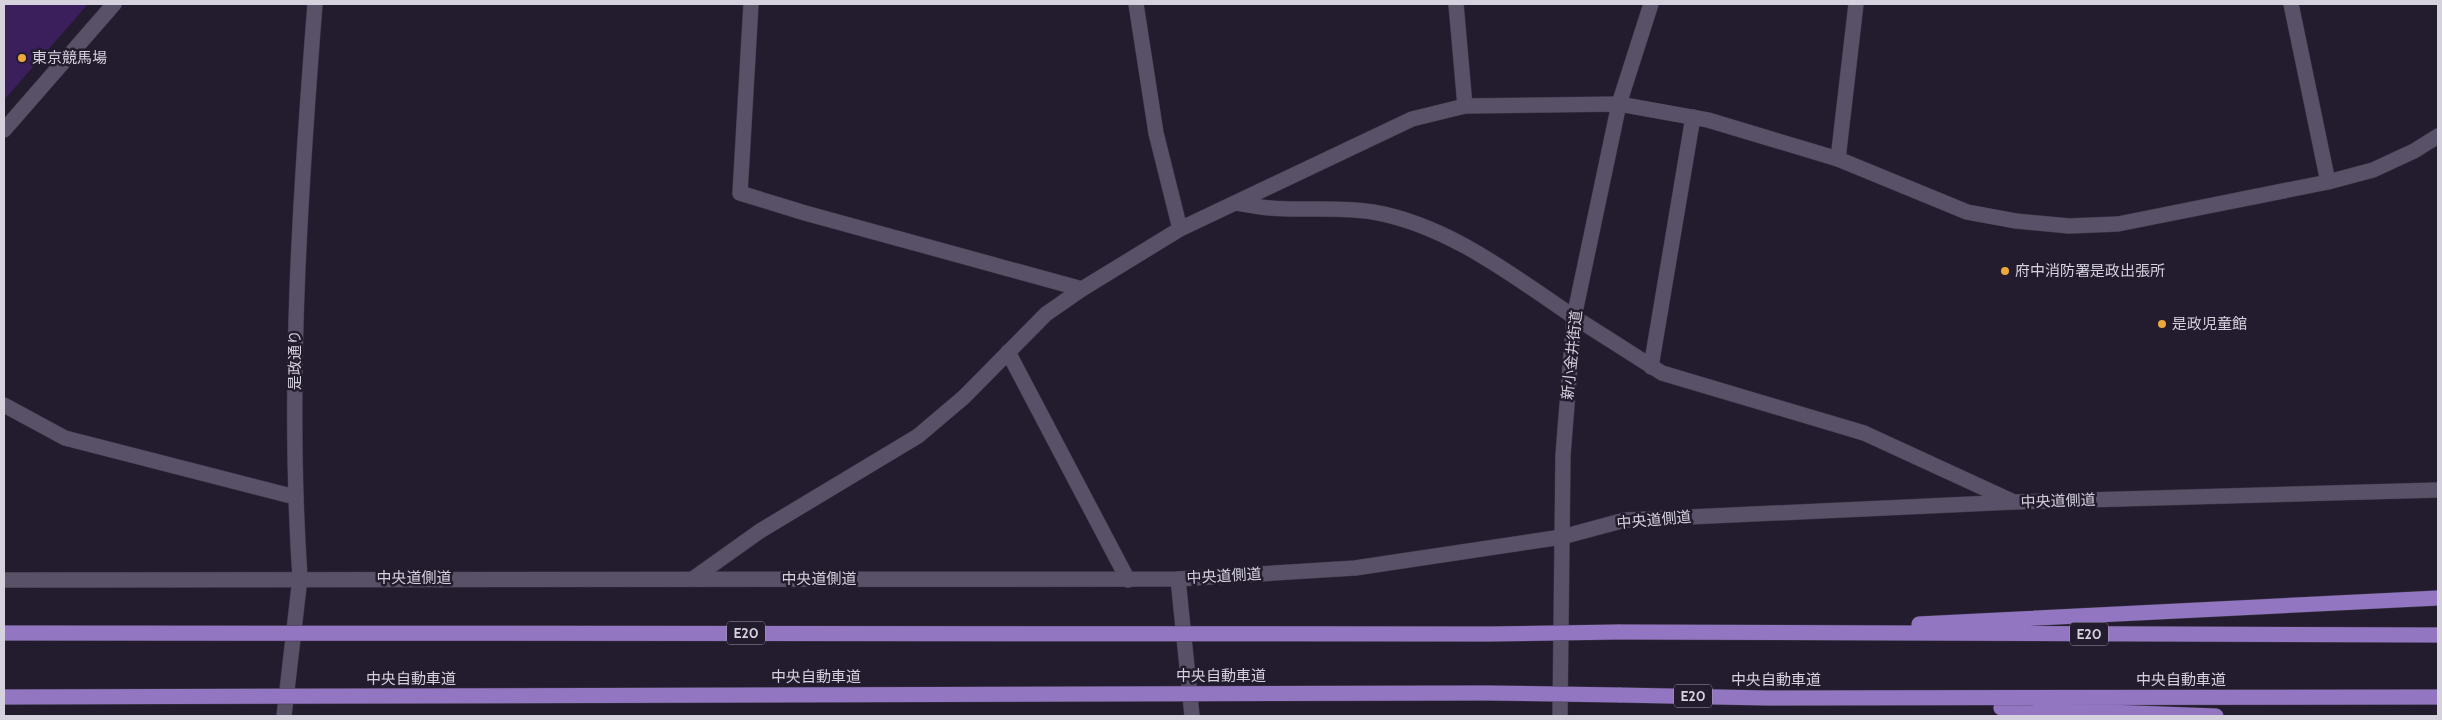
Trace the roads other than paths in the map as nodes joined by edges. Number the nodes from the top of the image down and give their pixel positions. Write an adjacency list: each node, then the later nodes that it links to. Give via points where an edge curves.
1 (114, 4): 12 (street)
2 (315, 4): 24 (street, 是政通り, via 302,160 296,300)
3 (751, 4): 18 (street, via 740,193 805,214)
4 (1136, 4): 17 (street, via 1156,133)
5 (1456, 4): 10 (street)
6 (1651, 4): 9 (street, 新小金井街道)
7 (1856, 4): 14 (street)
8 (2291, 4): 15 (street)
9 (1619, 104): 10 (street); 11 (street); 19 (street, 新小金井街道)
10 (1465, 106): 16 (street, via 1412,119)
11 (1692, 117): 14 (street); 21 (street)
12 (4, 130)
13 (2438, 136): 15 (street, via 2374,170)
14 (1838, 159): 15 (street, via 1967,212 2069,226 2118,224)
15 (2328, 182)
16 (1236, 203): 17 (street); 19 (street, via 1270,208 1372,212 1411,221 1475,252)
17 (1180, 229): 18 (street)
18 (1082, 289): 20 (street, via 1046,314)
19 (1574, 317): 21 (street); 26 (street, 新小金井街道, via 1563,455)
20 (1008, 352): 28 (street, via 964,397 918,436 760,531); 31 (street)
21 (1651, 367): 25 (street, via 1864,433)
22 (4, 405): 24 (street, via 65,438)
23 (2438, 490): 25 (street, 中央道側道)
24 (295, 497): 27 (street, 是政通り)
25 (2014, 502): 26 (street, 中央道側道, via 1625,520)
26 (1562, 537): 29 (street, 中央道側道, via 1355,568); 41 (street, 新小金井街道)
27 (300, 578): 28 (street, 中央道側道); 30 (street, 中央道側道); 39 (street, 是政通り)
28 (694, 578): 31 (street, 中央道側道)
29 (1178, 579): 31 (street, 中央道側道); 40 (street)
30 (4, 580)
31 (1128, 580)
32 (2438, 598): 34 (highway)
33 (4, 633): 34 (highway, E20, bridge)
34 (1740, 633): 35 (highway, E20)
35 (2438, 635)
36 (4, 697): 37 (highway, 中央自動車道 / E20, bridge, via 1457,693)
37 (1767, 698): 38 (highway, 中央自動車道 / E20); 42 (highway)
38 (2438, 698)
39 (284, 716)
40 (1192, 716)
41 (1560, 716)
42 (2216, 716)

